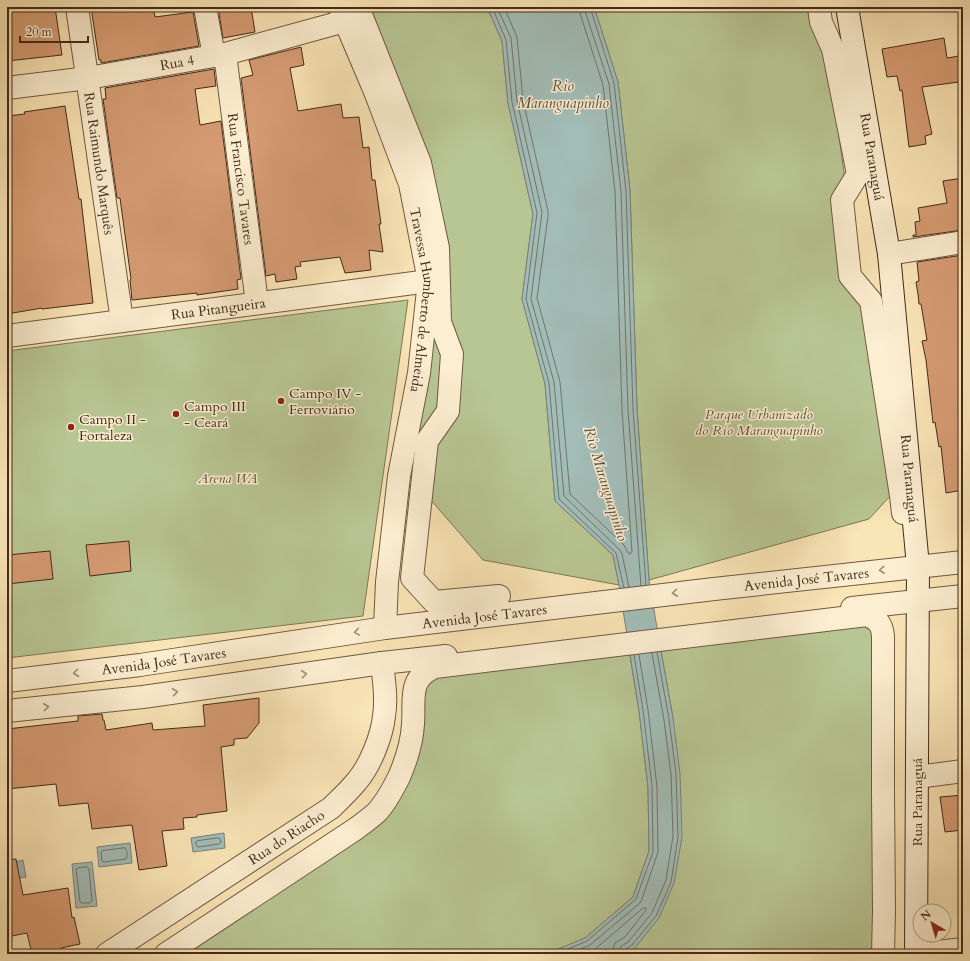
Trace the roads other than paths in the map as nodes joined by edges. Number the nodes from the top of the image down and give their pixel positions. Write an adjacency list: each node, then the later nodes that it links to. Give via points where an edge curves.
1 (77, 7): 7 (street, Rua Raimundo Marquês)
2 (204, 7): 6 (street, Rua Francisco Tavares)
3 (819, 7): 16 (street, via 821,22 833,49 858,174 842,200 850,276 872,301)
4 (847, 7): 10 (street, Rua Paranaguá)
5 (347, 12): 6 (street, Rua 4); 11 (street, Travessa Humberto de Almeida, via 410,184); 17 (street, via 420,163 438,248 440,322 452,354 448,411 428,441 412,578 434,602)
6 (219, 55): 7 (street, Rua 4); 12 (street, Rua Francisco Tavares)
7 (88, 78): 8 (street, Rua 4); 13 (street, Rua Raimundo Marquês)
8 (7, 88)
9 (963, 242): 10 (street)
10 (889, 254): 16 (street, Rua Paranaguá)
11 (429, 281): 12 (street, Rua Pitangueira); 20 (street, Travessa Humberto de Almeida, via 419,373 399,476 387,582)
12 (257, 304): 13 (street, Rua Pitangueira)
13 (122, 321): 14 (street, Rua Pitangueira)
14 (7, 336)
15 (963, 562): 16 (street, Avenida José Tavares)
16 (913, 567): 19 (street, Rua Paranaguá); 20 (street, Avenida José Tavares, one-way to 20)
17 (499, 596)
18 (963, 596): 19 (street)
19 (918, 601): 21 (street); 29 (street, Rua Paranaguá)
20 (385, 628): 24 (street, Avenida José Tavares, one-way to 24)
21 (718, 628): 22 (street); 33 (street, via 867,615 876,619 882,627)
22 (563, 647): 23 (street); 32 (street, via 427,670 415,688 411,739 399,776 376,813)
23 (382, 663): 26 (street, one-way to 23); 31 (street, Rua do Riacho, via 385,689 384,716 378,740 370,761 358,780 343,796 331,808)
24 (140, 665): 25 (street, Avenida José Tavares, one-way to 25); 26 (street)
25 (7, 680)
26 (143, 697): 27 (street, one-way to 26)
27 (7, 711)
28 (963, 771): 29 (street)
29 (917, 777): 34 (street, Rua Paranaguá)
30 (963, 949): 35 (street)
31 (107, 954)
32 (166, 954)
33 (883, 954)
34 (916, 954)
35 (921, 954)

